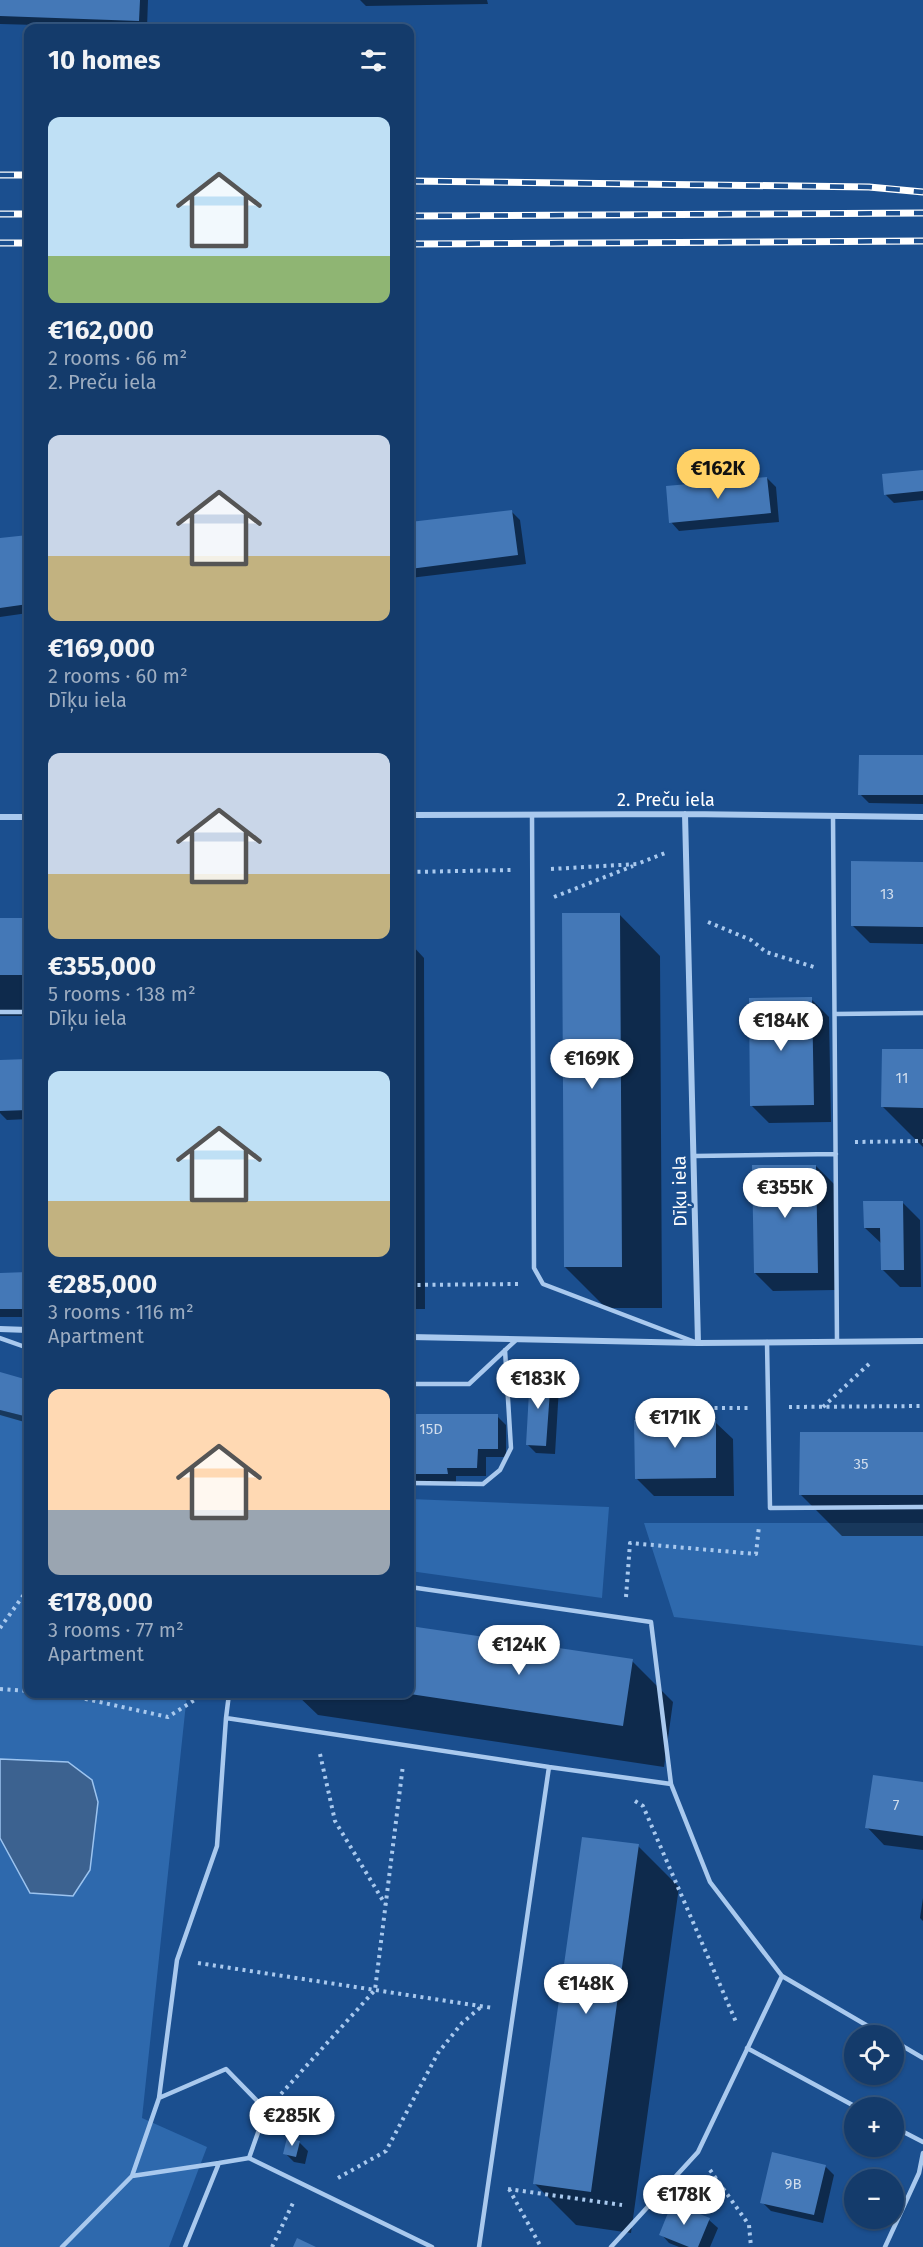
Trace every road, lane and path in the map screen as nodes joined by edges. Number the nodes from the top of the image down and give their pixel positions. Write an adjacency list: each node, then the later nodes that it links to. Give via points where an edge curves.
1 (685, 814): 3 (street, 2. Preču iela); 4 (street, 2. Preču iela); 8 (street, Dīķu iela)
2 (414, 815): 3 (street, 2. Preču iela)
3 (532, 815): 10 (lane)
4 (833, 816): 7 (street, 2. Preču iela); 14 (lane)
5 (0, 817): 6 (street)
6 (24, 817)
7 (923, 817)
8 (685, 845): 9 (path); 13 (street, Dīķu iela)
9 (637, 864): 10 (path); 12 (path)
10 (532, 870): 11 (path); 12 (lane)
11 (414, 872)
12 (533, 906): 23 (lane, via 534,1268)
13 (688, 914): 14 (path, via 751,940 766,952); 22 (street, Dīķu iela)
14 (834, 974): 18 (lane)
15 (0, 1012): 16 (lane)
16 (24, 1012)
17 (923, 1013): 18 (lane)
18 (835, 1014): 20 (lane)
19 (923, 1141): 20 (path)
20 (836, 1142): 21 (lane)
21 (836, 1154): 22 (lane); 30 (lane)
22 (695, 1156): 34 (street, Dīķu iela)
23 (543, 1284): 24 (path); 34 (lane)
24 (414, 1285)
25 (0, 1329): 26 (street)
26 (24, 1330)
27 (414, 1337): 29 (street)
28 (0, 1338): 35 (lane)
29 (516, 1340): 34 (street); 36 (lane)
30 (837, 1341): 31 (street); 33 (street)
31 (894, 1341): 32 (street); 38 (path)
32 (923, 1341)
33 (767, 1342): 34 (street); 40 (lane, via 770,1508)
34 (698, 1343)
35 (24, 1347)
36 (505, 1350): 37 (lane, via 470,1384); 39 (lane, via 511,1448 500,1470 483,1484)
37 (414, 1384)
38 (823, 1407)
39 (414, 1483)
40 (923, 1507)
41 (759, 1526): 44 (path, via 756,1554 630,1543)
42 (414, 1588): 44 (lane)
43 (24, 1595): 45 (path)
44 (624, 1618): 55 (lane, via 651,1622)
45 (0, 1628)
46 (0, 1689): 47 (path)
47 (24, 1690)
48 (81, 1698): 49 (path, via 168,1717)
49 (198, 1698)
50 (228, 1698): 51 (lane)
51 (226, 1718): 52 (lane); 58 (lane, via 217,1846)
52 (315, 1732): 53 (lane); 57 (path, via 335,1821)
53 (405, 1746): 54 (lane); 57 (path)
54 (549, 1767): 55 (lane); 62 (lane)
55 (671, 1784): 59 (lane, via 710,1882)
56 (633, 1800): 65 (path, via 643,1806)
57 (386, 1905): 60 (path)
58 (177, 1960): 60 (path); 67 (lane)
59 (782, 1976): 63 (lane); 65 (lane)
60 (375, 1990): 61 (path); 69 (path)
61 (482, 2007): 62 (path); 80 (path, via 462,2023 438,2052 386,2151)
62 (514, 2012): 78 (lane)
63 (866, 2025)
64 (904, 2047): 66 (lane)
65 (747, 2048): 68 (lane); 72 (lane)
66 (923, 2058)
67 (159, 2098): 69 (lane, via 226,2069); 76 (lane)
68 (844, 2100)
69 (266, 2110): 74 (lane)
70 (904, 2132): 71 (lane)
71 (923, 2142)
72 (698, 2152): 81 (lane); 89 (path, via 748,2225)
73 (923, 2153): 90 (lane, via 919,2173)
74 (249, 2158): 75 (lane); 77 (lane)
75 (219, 2163): 76 (lane); 83 (lane)
76 (132, 2176): 82 (lane)
77 (303, 2184): 80 (lane); 84 (path)
78 (488, 2186): 79 (path); 86 (lane)
79 (509, 2189): 81 (path); 87 (path)
80 (317, 2190): 85 (lane)
81 (646, 2208): 88 (lane)
82 (62, 2247)
83 (185, 2247)
84 (272, 2247)
85 (432, 2247)
86 (479, 2247)
87 (542, 2247)
88 (611, 2247)
89 (751, 2247)
90 (885, 2247)

